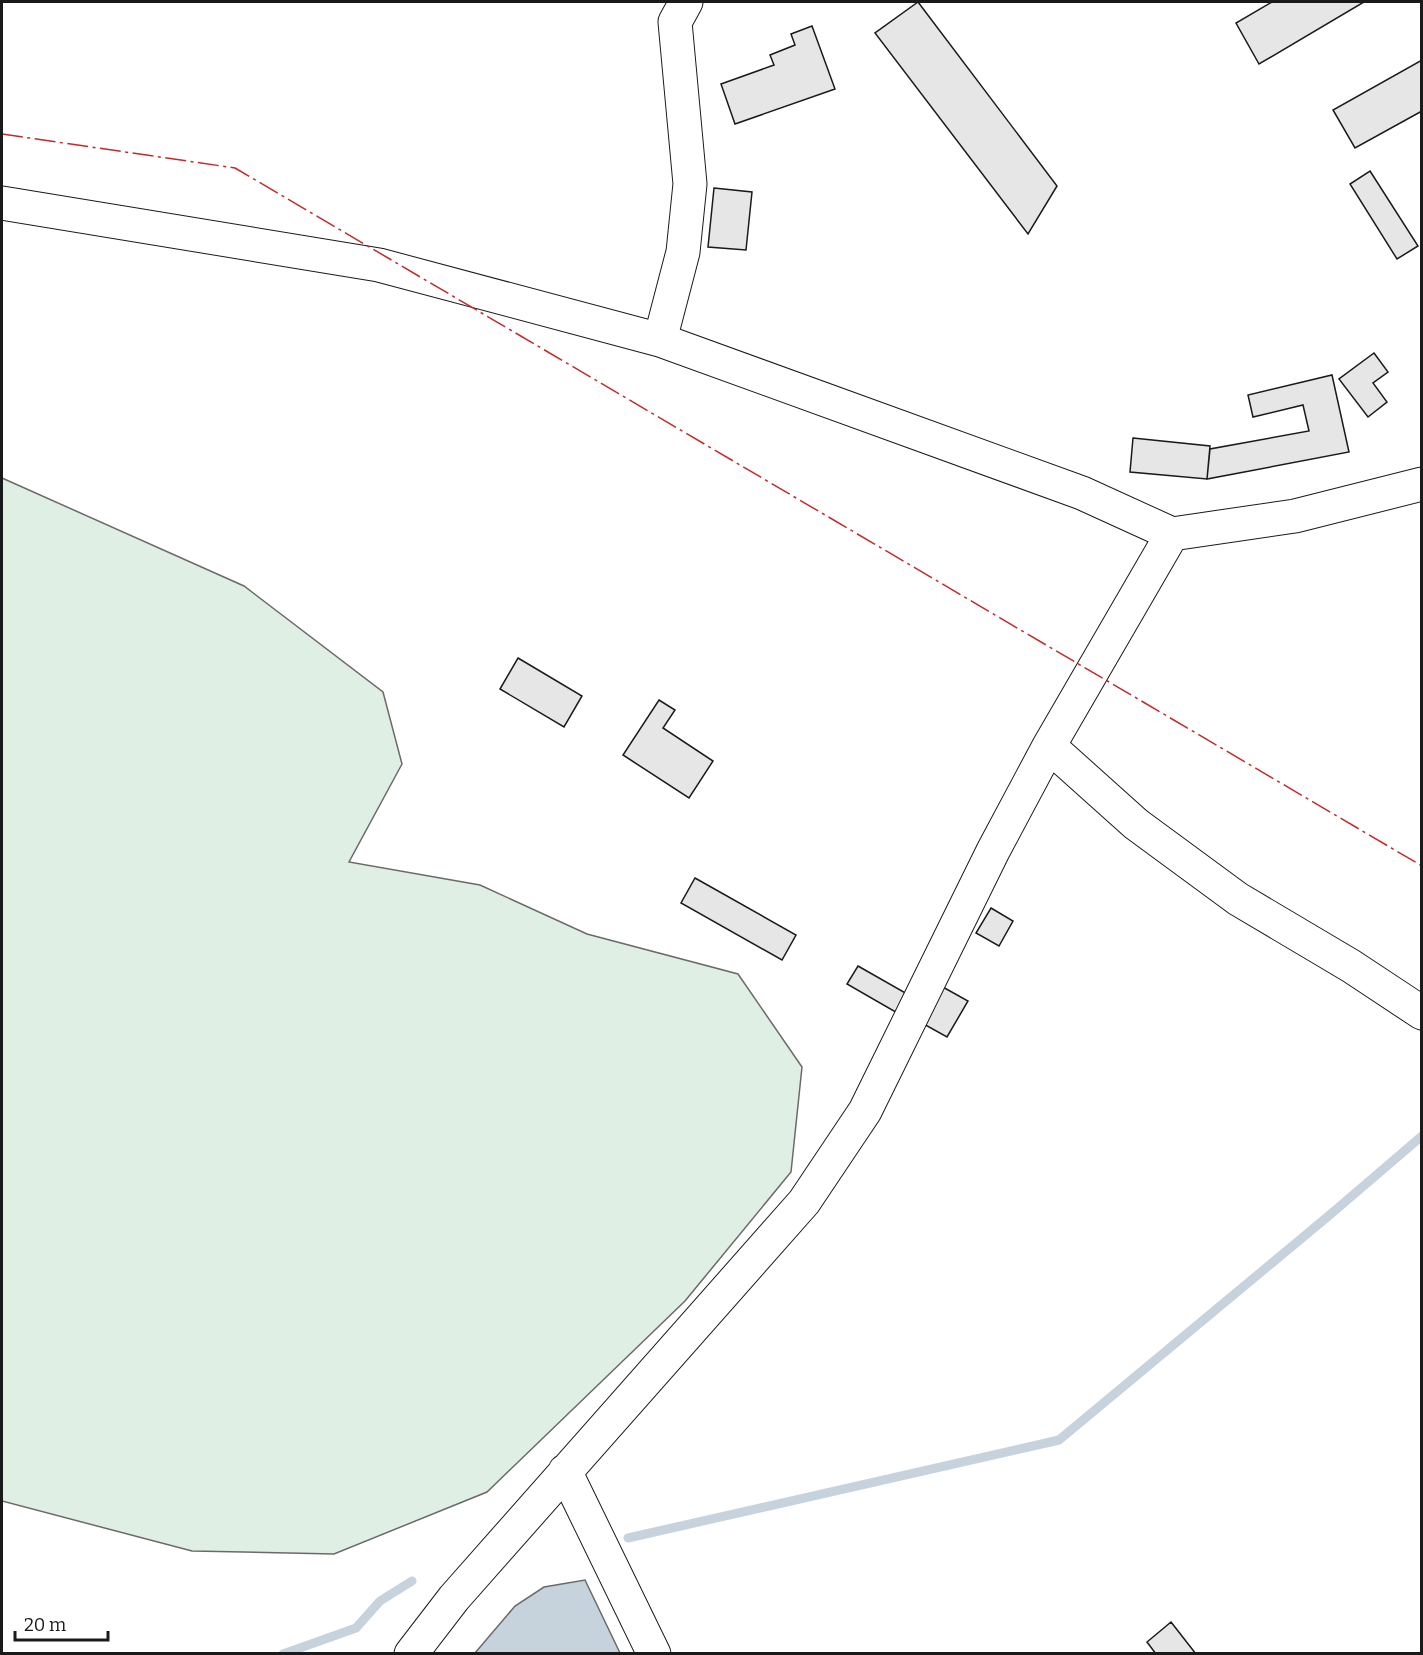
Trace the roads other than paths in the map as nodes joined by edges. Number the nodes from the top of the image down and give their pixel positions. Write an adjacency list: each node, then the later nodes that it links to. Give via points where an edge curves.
1 (686, 2): 3 (street, via 675,21 690,184 683,252)
2 (2, 203): 3 (street, via 379,265)
3 (660, 340): 5 (street, via 1082,493)
4 (1422, 484): 5 (street, via 1295,516)
5 (1172, 534): 6 (street)
6 (1049, 746): 7 (street, via 1136,824 1238,899); 8 (street, via 859,1120 804,1202)
7 (1422, 1013)
8 (566, 1471): 9 (street); 10 (street)
9 (411, 1653)
10 (654, 1653)

